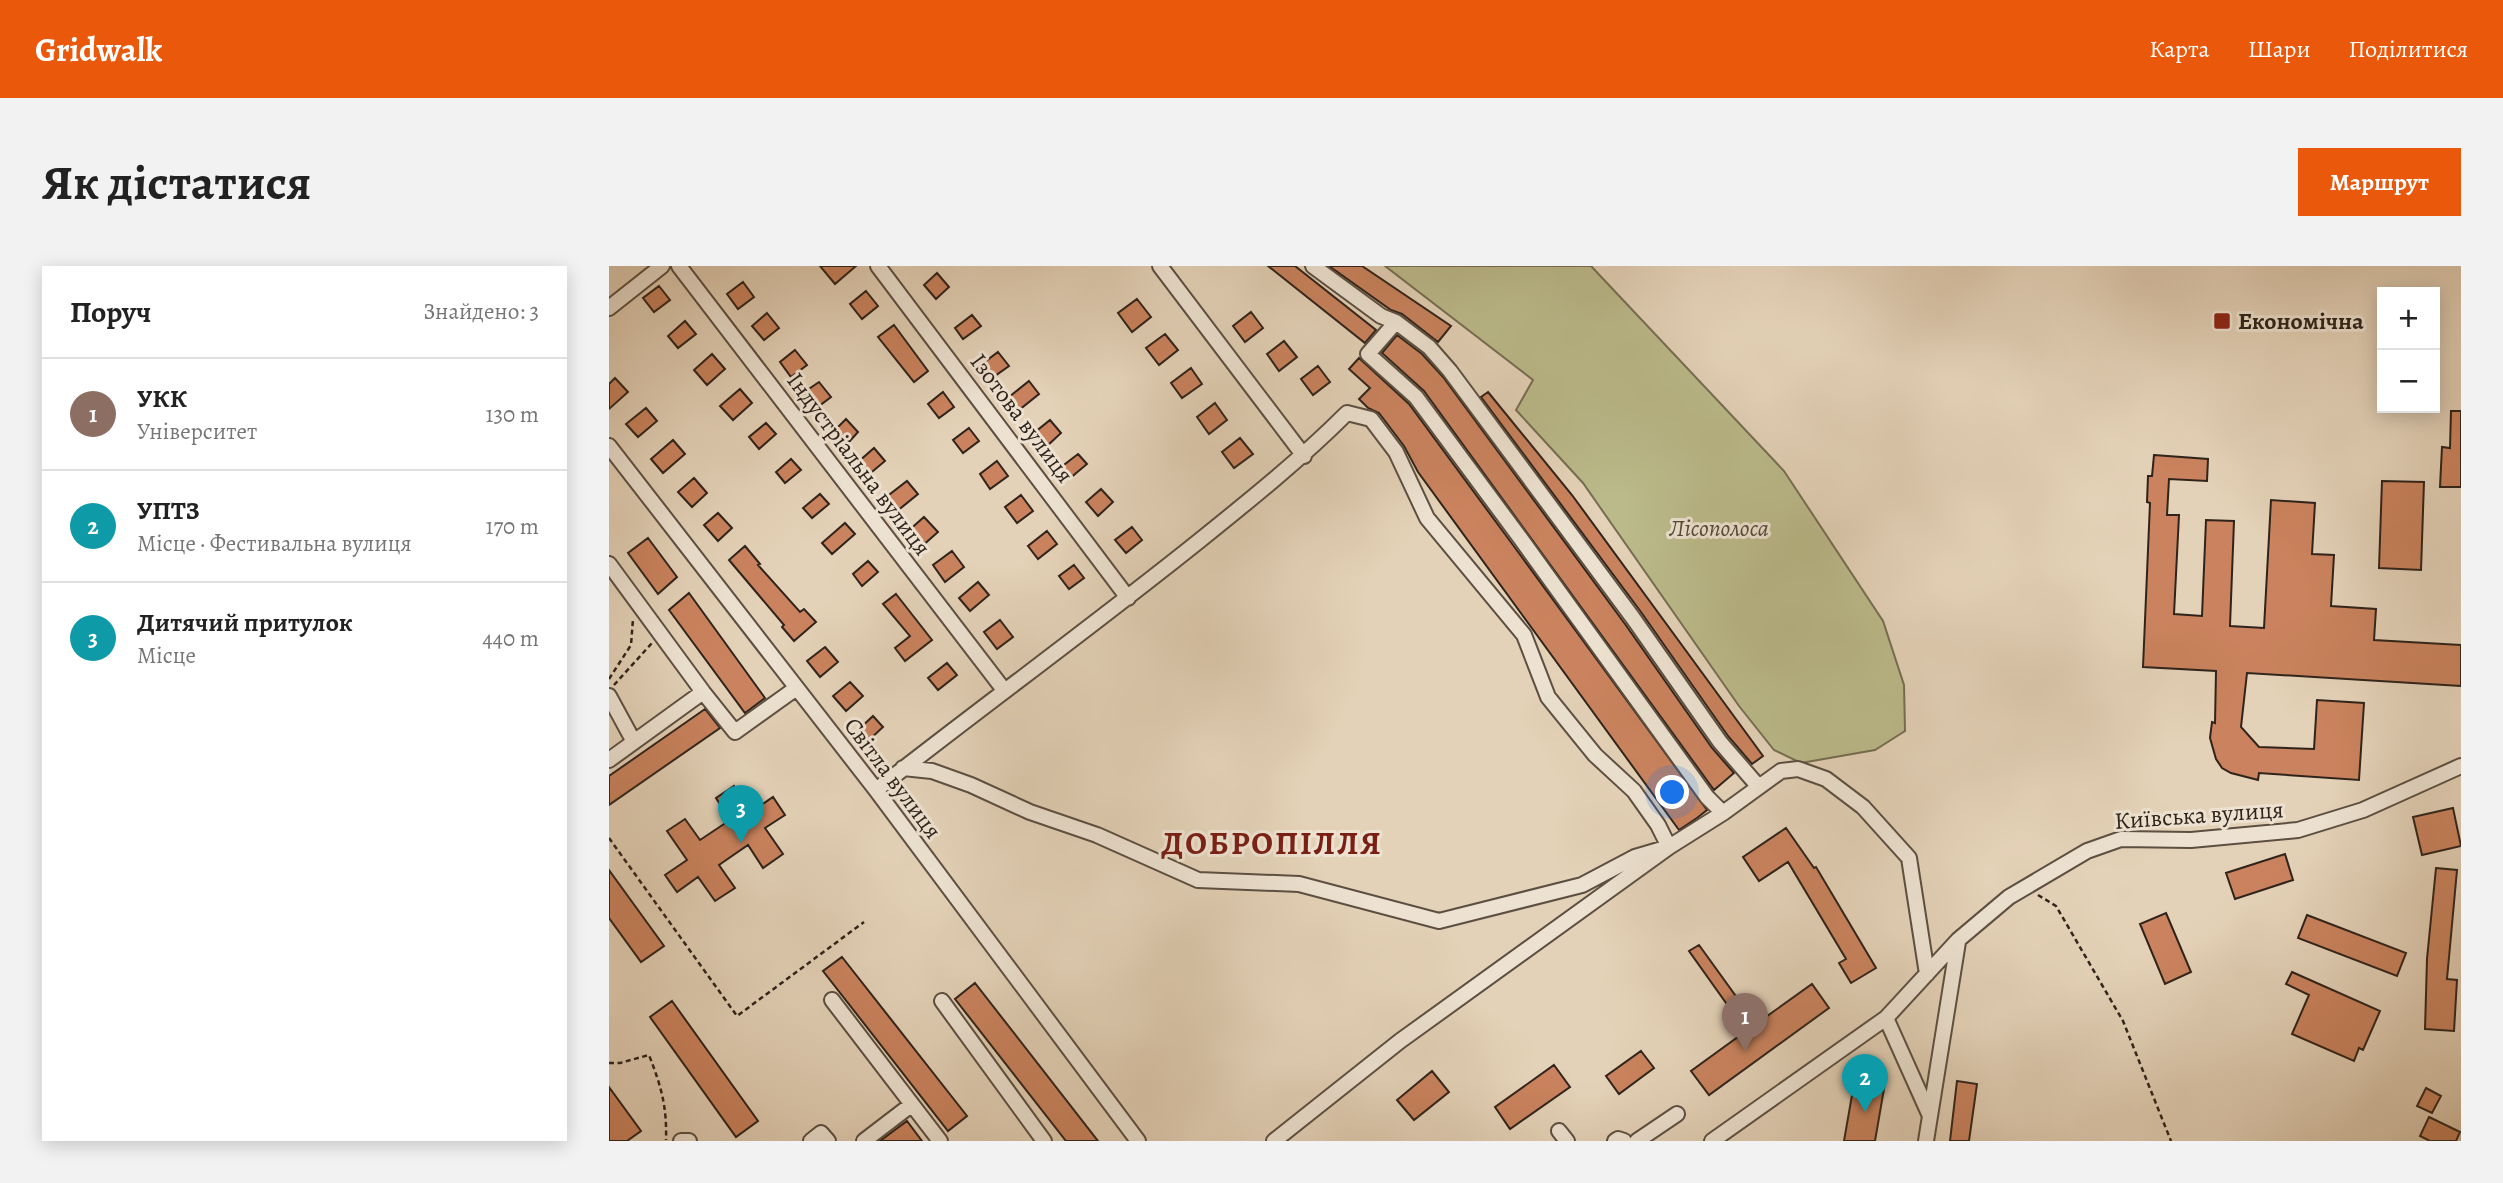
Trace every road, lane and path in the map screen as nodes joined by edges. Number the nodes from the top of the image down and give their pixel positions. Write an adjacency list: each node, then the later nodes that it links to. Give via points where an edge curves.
1 (662, 266): 6 (street)
2 (679, 266): 17 (street, Індустріальна вулиця)
3 (879, 266): 11 (street, Ізотова вулиця)
4 (1160, 266): 9 (street)
5 (1313, 266): 7 (street)
6 (609, 308)
7 (1396, 322): 24 (street, via 1429,347 1450,372 1720,742); 26 (street, via 1368,354 1416,397)
8 (609, 446): 15 (street, Світла вулиця)
9 (1304, 456): 11 (street); 28 (street, via 1347,413 1370,419 1396,452 1427,518 1524,635 1548,697 1595,755 1634,791)
10 (609, 564): 12 (street)
11 (1128, 598): 17 (street)
12 (641, 606): 13 (street); 14 (path, via 633,617 631,645)
13 (661, 632): 16 (path); 18 (street)
14 (609, 679)
15 (796, 689): 18 (street, via 735,732); 25 (street, Світла вулиця)
16 (609, 690)
17 (1004, 690): 23 (street)
18 (703, 692): 20 (street)
19 (609, 696): 20 (street)
20 (634, 743): 21 (street)
21 (609, 760)
22 (2461, 766): 29 (street, Київська вулиця, via 2363,810 2298,830 2191,840 2121,839 2087,851)
23 (903, 768): 25 (street); 28 (street, via 932,771 971,785 1198,880 1299,884 1439,921 1582,885 1635,857)
24 (1758, 786): 26 (street); 32 (street, via 1781,771 1798,769 1826,779 1863,807 1909,858)
25 (876, 790): 48 (street, Світла вулиця)
26 (1723, 813): 28 (street)
27 (609, 838): 30 (path, via 737,1016)
28 (1669, 847): 49 (street, via 1399,1041)
29 (2026, 887): 31 (street, Київська вулиця); 55 (path, via 2056,906 2123,1021)
30 (865, 922)
31 (1958, 940): 32 (street, Київська вулиця); 39 (street)
32 (1927, 974): 35 (street, Київська вулиця)
33 (832, 1000): 37 (street)
34 (942, 1001): 47 (street)
35 (1887, 1018): 39 (street); 53 (street, Київська вулиця)
36 (609, 1063): 40 (path, via 649,1055 664,1096)
37 (911, 1105): 45 (street); 46 (street)
38 (1677, 1114): 52 (street)
39 (1930, 1117): 54 (street)
40 (666, 1141)
41 (681, 1141): 42 (street)
42 (689, 1141)
43 (811, 1141): 44 (street, via 821,1133)
44 (828, 1141)
45 (864, 1141)
46 (940, 1141)
47 (1044, 1141)
48 (1138, 1141)
49 (1274, 1141)
50 (1615, 1141): 51 (street)
51 (1623, 1141)
52 (1637, 1141)
53 (1713, 1141)
54 (1926, 1141)
55 (2171, 1141)

